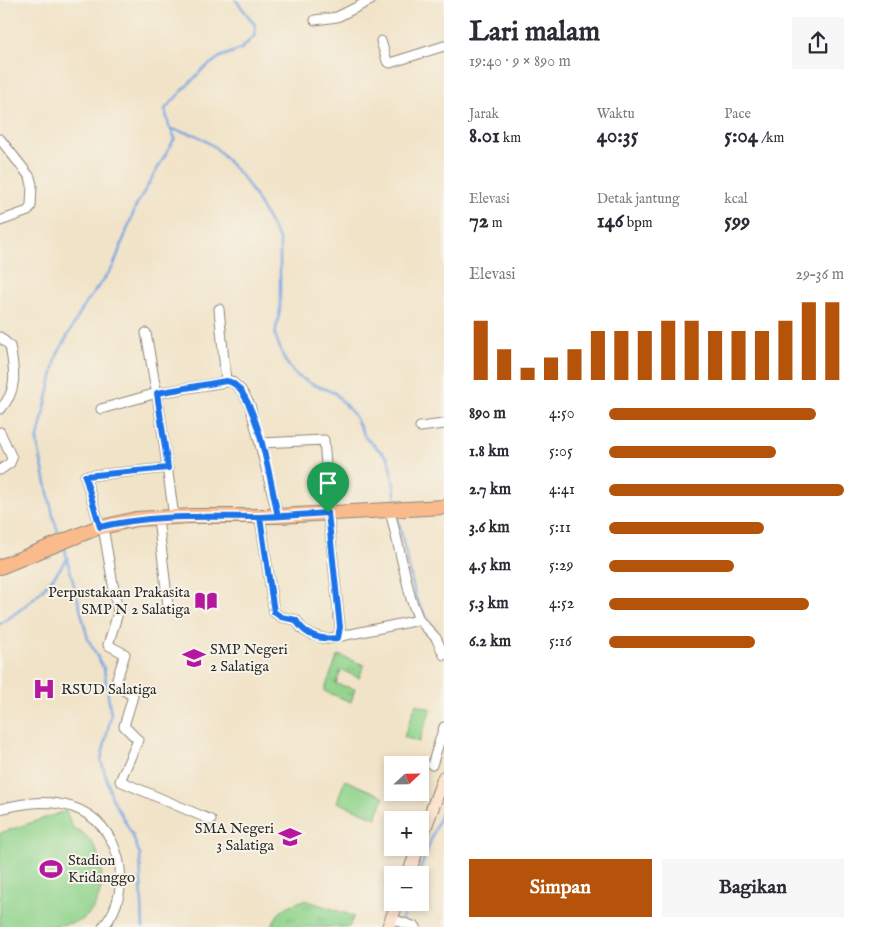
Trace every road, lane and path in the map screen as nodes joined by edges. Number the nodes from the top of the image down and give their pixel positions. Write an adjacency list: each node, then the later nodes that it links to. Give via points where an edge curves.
1 (370, 0): 2 (street, via 337,17)
2 (315, 20)
3 (381, 41): 4 (street, via 390,62)
4 (444, 46)
5 (0, 139): 6 (street, via 30,177 32,185 28,211)
6 (0, 221)
7 (218, 309): 10 (street)
8 (146, 334): 11 (street)
9 (0, 337): 12 (street, via 10,346 15,376 14,386)
10 (226, 381): 11 (street); 17 (street, via 235,383 247,398)
11 (157, 393): 13 (street); 18 (street)
12 (0, 409)
13 (102, 409)
14 (444, 424): 15 (street)
15 (420, 427)
16 (0, 432): 19 (street, via 12,458 10,464)
17 (261, 443): 22 (street, via 324,440); 23 (street)
18 (168, 468): 24 (street); 27 (street, via 85,476)
19 (0, 470)
20 (444, 507): 21 (main road)
21 (394, 511): 22 (main road); 30 (street, via 409,592)
22 (329, 513): 23 (main road); 31 (street, via 340,627)
23 (278, 516): 25 (main road)
24 (174, 517): 25 (main road); 26 (main road)
25 (260, 517): 31 (street, via 274,612 296,620 303,630 312,635)
26 (158, 518): 27 (main road); 29 (street)
27 (101, 527): 28 (main road); 38 (street, via 118,614 108,644 125,654 116,682 133,696 124,726 138,740 120,781)
28 (0, 567)
29 (168, 606)
30 (419, 620): 31 (street); 32 (street, via 436,638)
31 (338, 638)
32 (444, 655)
33 (444, 726): 34 (street)
34 (432, 765)
35 (444, 777): 37 (main road)
36 (0, 809): 41 (street, via 27,803 59,803 74,807 98,823 114,845 121,878 118,902)
37 (429, 818)
38 (211, 820)
39 (395, 911): 40 (main road)
40 (390, 923): 42 (street)
41 (103, 927)
42 (416, 927)

